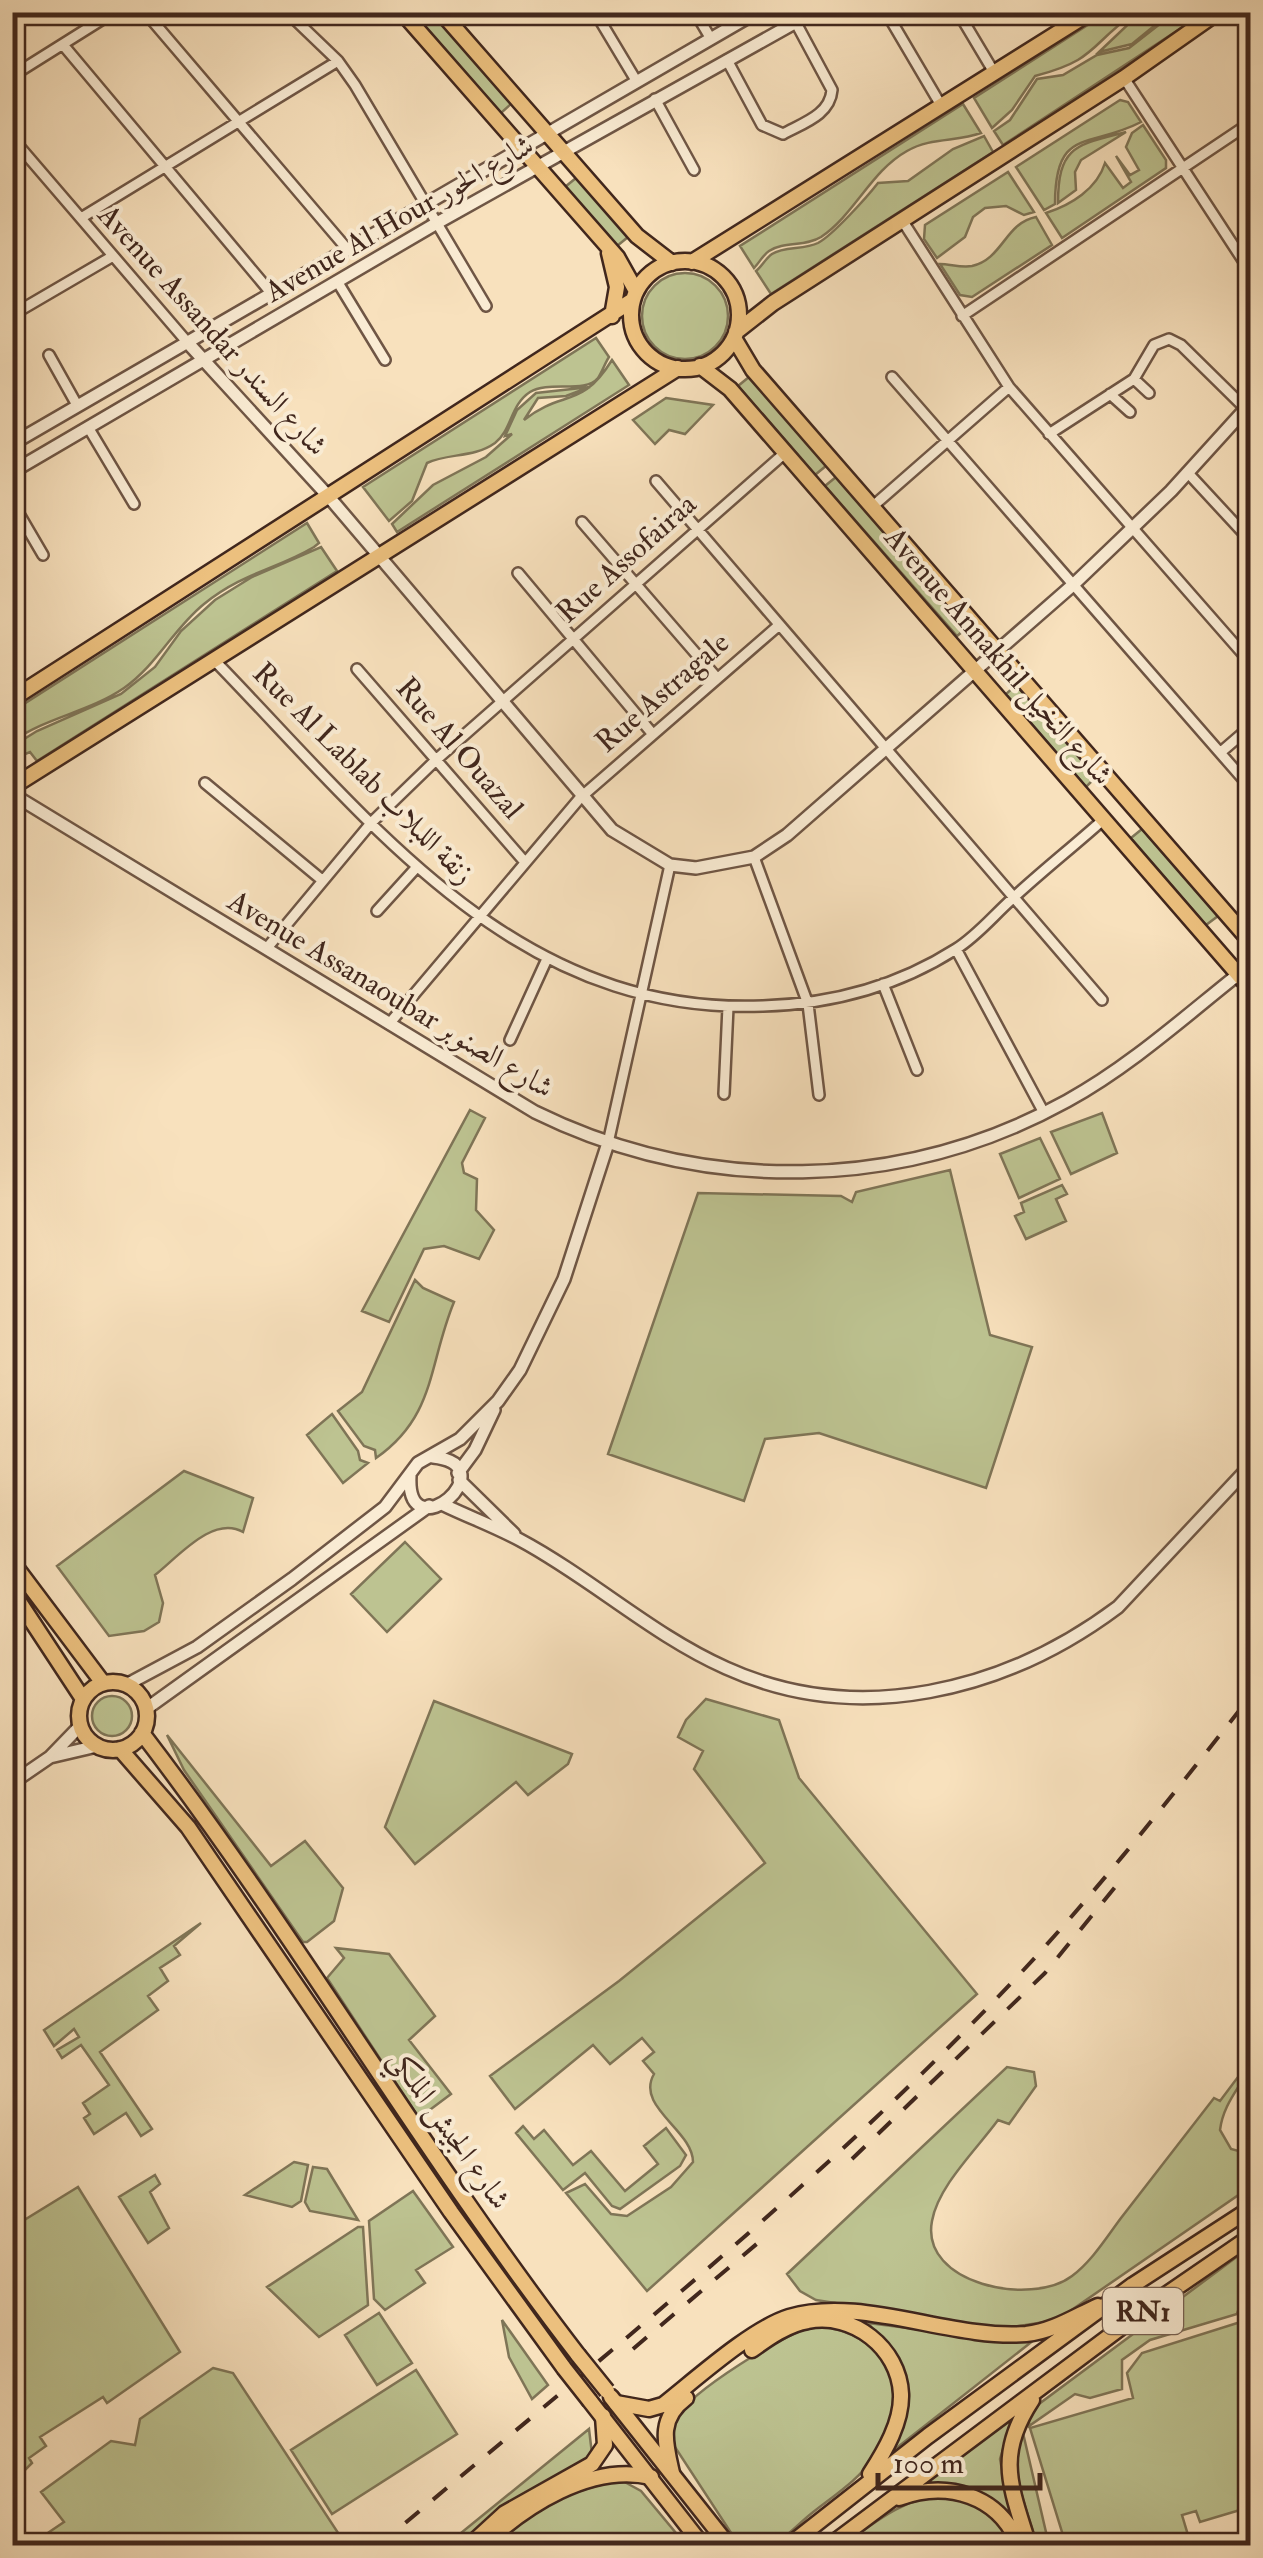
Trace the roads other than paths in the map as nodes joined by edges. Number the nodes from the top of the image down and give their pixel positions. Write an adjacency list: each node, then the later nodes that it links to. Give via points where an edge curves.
1 (114, 12): 16 (street)
2 (145, 12): 25 (street)
3 (287, 12): 18 (street)
4 (402, 12): 29 (main road)
5 (441, 12): 27 (main road)
6 (595, 12): 22 (street)
7 (695, 12): 15 (street)
8 (757, 12): 15 (street, Avenue Al Hour شارع الحور)
9 (814, 12): 14 (street, Avenue Al Hour شارع الحور)
10 (886, 12): 24 (street)
11 (958, 12): 19 (street)
12 (1091, 12): 19 (main road)
13 (1218, 12): 21 (main road)
14 (796, 23): 17 (street, Avenue Al Hour شارع الحور); 17 (street, via 832,98 824,111 783,134 762,126)
15 (711, 39): 22 (street, Avenue Al Hour شارع الحور)
16 (64, 46): 20 (street); 33 (street)
17 (727, 60): 23 (street, Avenue Al Hour شارع الحور)
18 (338, 61): 25 (street); 35 (street)
19 (995, 74): 24 (main road)
20 (12, 76)
21 (1124, 78): 32 (street); 37 (main road)
22 (637, 82): 27 (street, Avenue Al Hour شارع الحور)
23 (655, 98): 30 (street, Avenue Al Hour شارع الحور); 34 (street)
24 (942, 107): 43 (main road)
25 (242, 123): 33 (street); 40 (street)
26 (1250, 123): 32 (street)
27 (547, 132): 29 (street, Avenue Al Hour شارع الحور); 30 (main road)
28 (12, 138): 36 (street, Avenue Assandar شارع السندر)
29 (520, 148): 31 (main road); 35 (street, Avenue Al Hour شارع الحور)
30 (564, 151): 31 (street, Avenue Al Hour شارع الحور); 42 (main road, via 637,236)
31 (536, 166): 38 (street, Avenue Al Hour شارع الحور); 39 (main road)
32 (1183, 167): 44 (street); 51 (street)
33 (168, 168): 36 (street); 46 (street)
34 (694, 170)
35 (425, 203): 38 (street); 40 (street, Avenue Al Hour شارع الحور)
36 (81, 218): 41 (street, Avenue Assandar شارع السندر)
37 (902, 220): 51 (street); 52 (main road)
38 (436, 223): 45 (street, Avenue Al Hour شارع الحور); 48 (street)
39 (605, 243): 47 (main road); 50 (main road, via 618,287)
40 (348, 250): 46 (street, Avenue Al Hour شارع الحور)
41 (113, 256): 49 (street); 53 (street, Avenue Assandar شارع السندر)
42 (672, 262): 43 (main road); 47 (main road, via 651,273)
43 (692, 262): 52 (main road, via 731,286 738,300)
44 (1250, 271)
45 (337, 282): 55 (street); 56 (street, Avenue Al Hour شارع الحور)
46 (272, 294): 53 (street, Avenue Al Hour شارع الحور)
47 (634, 296): 50 (main road); 58 (main road, via 631,323 639,345)
48 (486, 306)
49 (12, 316)
50 (612, 316): 75 (main road)
51 (962, 316): 61 (street)
52 (735, 335): 57 (main road, via 726,350); 78 (main road, Avenue Annakhil شارع النخيل, via 752,370)
53 (188, 343): 56 (street, Avenue Assandar شارع السندر); 64 (street, Avenue Al Hour شارع الحور)
54 (49, 354): 64 (street)
55 (385, 360)
56 (204, 362): 67 (street, Avenue Al Hour شارع الحور); 75 (street, Avenue Assandar شارع السندر)
57 (700, 366): 58 (main road); 71 (main road, Avenue Annakhil شارع النخيل)
58 (678, 368): 83 (main road)
59 (892, 377): 69 (street)
60 (1134, 379): 62 (street); 63 (street); 65 (street, via 1154,346 1168,339)
61 (1010, 388): 68 (street); 69 (street)
62 (1149, 393)
63 (1110, 394): 66 (street); 68 (street)
64 (77, 405): 70 (street, Avenue Al Hour شارع الحور)
65 (1248, 406): 73 (street)
66 (1130, 412)
67 (88, 427): 72 (street, Avenue Al Hour شارع الحور); 77 (street)
68 (1049, 434): 81 (street)
69 (950, 439): 78 (street); 87 (street)
70 (12, 444)
71 (786, 452): 80 (street, Rue Assofairaa); 94 (main road, Avenue Annakhil شارع النخيل)
72 (12, 472)
73 (1188, 473): 81 (street); 82 (street)
74 (656, 480): 80 (street)
75 (329, 497): 83 (street, Avenue Assandar شارع السندر); 96 (main road)
76 (12, 502): 84 (street)
77 (134, 504)
78 (872, 507): 90 (main road, Avenue Annakhil شارع النخيل)
79 (582, 522): 86 (street)
80 (695, 529): 86 (street, Rue Assofairaa); 88 (street)
81 (1132, 530): 87 (street); 92 (street)
82 (1250, 540)
83 (378, 554): 91 (main road); 97 (street, Avenue Assandar شارع السندر)
84 (43, 555)
85 (518, 572): 89 (street)
86 (635, 583): 89 (street, Rue Assofairaa); 95 (street)
87 (1074, 584): 90 (street); 101 (street)
88 (778, 626): 95 (street, Rue Astragale); 100 (street)
89 (574, 637): 97 (street, Rue Assofairaa); 99 (street)
90 (998, 653): 94 (street); 118 (main road, Avenue Annakhil شارع النخيل)
91 (214, 660): 104 (main road); 109 (street, Rue Al Lablab زنقة اللبلاب)
92 (1250, 662)
93 (357, 670): 102 (street, Rue Al Ouazal)
94 (977, 672): 100 (street); 108 (main road, Avenue Annakhil شارع النخيل)
95 (717, 678): 99 (street, Rue Astragale)
96 (12, 699)
97 (502, 703): 102 (street, Rue Assofairaa); 107 (street, Avenue Assandar شارع السندر)
98 (1250, 727): 101 (street)
99 (651, 732): 107 (street, Rue Astragale)
100 (886, 748): 110 (street); 115 (street)
101 (1221, 752): 105 (street)
102 (437, 759): 109 (street, Rue Assofairaa); 111 (street, Rue Al Ouazal)
103 (205, 783): 114 (street)
104 (12, 786)
105 (1250, 787)
106 (12, 794): 119 (street, Avenue Assanaoubar شارع الصنوبر)
107 (580, 798): 111 (street, Rue Astragale); 112 (street, Avenue Assandar شارع السندر, via 632,846)
108 (1104, 819): 115 (street, Rue Al Lablab زنقة اللبلاب); 122 (main road, Avenue Annakhil شارع النخيل)
109 (372, 822): 113 (street, Rue Al Lablab زنقة اللبلاب); 114 (street, Rue Assofairaa)
110 (754, 857): 112 (street, via 714,868); 127 (street)
111 (524, 861): 117 (street, Rue Astragale)
112 (670, 866): 125 (street)
113 (416, 868): 116 (street); 117 (street, Rue Al Lablab زنقة اللبلاب)
114 (322, 880): 119 (street, Rue Assofairaa)
115 (1013, 898): 120 (street, Rue Al Lablab زنقة اللبلاب); 126 (street)
116 (377, 911)
117 (476, 917): 121 (street, Rue Al Lablab زنقة اللبلاب); 129 (street, Rue Astragale)
118 (1250, 941)
119 (266, 948): 129 (street, Avenue Assanaoubar شارع الصنوبر)
120 (956, 949): 123 (street, Rue Al Lablab زنقة اللبلاب); 134 (street)
121 (546, 961): 125 (street, Rue Al Lablab زنقة اللبلاب); 130 (street)
122 (1244, 970): 124 (main road, Avenue Annakhil شارع النخيل); 134 (street, Avenue Assanaoubar شارع الصنوبر, via 1119,1068)
123 (883, 984): 127 (street, Rue Al Lablab زنقة اللبلاب); 131 (street)
124 (1250, 988)
125 (644, 992): 128 (street, Rue Al Lablab زنقة اللبلاب); 135 (street)
126 (1102, 1000)
127 (808, 1004): 128 (street, Rue Al Lablab زنقة اللبلاب); 133 (street)
128 (728, 1007): 132 (street)
129 (389, 1024): 135 (street, Avenue Assanaoubar شارع الصنوبر, via 535,1112)
130 (510, 1040)
131 (916, 1070)
132 (724, 1094)
133 (819, 1095)
134 (1044, 1113): 135 (street, Avenue Assanaoubar شارع الصنوبر, via 947,1152 817,1172 715,1168)
135 (608, 1143): 136 (street, via 564,1280)
136 (498, 1401): 137 (street); 140 (street)
137 (432, 1457): 139 (street); 140 (street, via 448,1461)
138 (1250, 1466): 143 (street, via 1094,1625 1017,1669 898,1697 773,1687 728,1670)
139 (410, 1476): 142 (street, via 415,1498); 147 (street, via 386,1507 255,1606 174,1661)
140 (459, 1476): 141 (street, via 456,1495); 143 (street)
141 (444, 1505): 142 (street); 143 (street)
142 (428, 1506): 149 (street)
143 (521, 1540)
144 (12, 1562): 146 (main road)
145 (12, 1591): 148 (main road)
146 (103, 1683): 147 (main road); 148 (main road)
147 (126, 1684): 149 (main road)
148 (83, 1699): 150 (main road)
149 (146, 1708): 151 (main road)
150 (80, 1726): 152 (main road); 154 (street)
151 (142, 1733): 153 (main road); 156 (main road, شارع الجيش الملكي, via 227,1851)
152 (97, 1746): 153 (main road); 154 (street)
153 (120, 1749): 156 (main road, شارع الجيش الملكي, via 196,1838)
154 (50, 1757): 155 (street)
155 (12, 1783)
156 (408, 2136): 163 (main road, شارع الجيش الملكي, bridge); 164 (main road, شارع الجيش الملكي, bridge)
157 (1250, 2199): 160 (main road, RN1)
158 (1250, 2209): 160 (main road, RN1)
159 (1250, 2237): 162 (main road, RN1)
160 (1182, 2256): 161 (main road, RN1)
161 (1112, 2301): 163 (main road, via 1026,2334 850,2313 794,2315 663,2405 649,2409); 167 (main road, RN1)
162 (1038, 2391): 168 (main road, RN1); 176 (main road, via 1016,2427 1007,2463)
163 (612, 2397): 165 (main road, شارع الجيش الملكي)
164 (603, 2416): 166 (main road, شارع الجيش الملكي); 170 (main road, via 606,2436 598,2458 505,2513)
165 (672, 2473): 167 (main road, via 665,2429 677,2405 779,2333 823,2320 851,2325 874,2339 900,2382 892,2434); 169 (main road, شارع الجيش الملكي)
166 (651, 2477): 171 (main road, via 612,2475 578,2484 514,2519); 172 (main road, شارع الجيش الملكي)
167 (864, 2484): 173 (main road, RN1)
168 (890, 2502): 174 (main road, RN1); 175 (main road, via 925,2491 968,2494 1005,2519)
169 (727, 2543)
170 (469, 2546)
171 (482, 2546)
172 (704, 2546)
173 (788, 2546)
174 (829, 2546)
175 (1020, 2546)
176 (1029, 2546)

